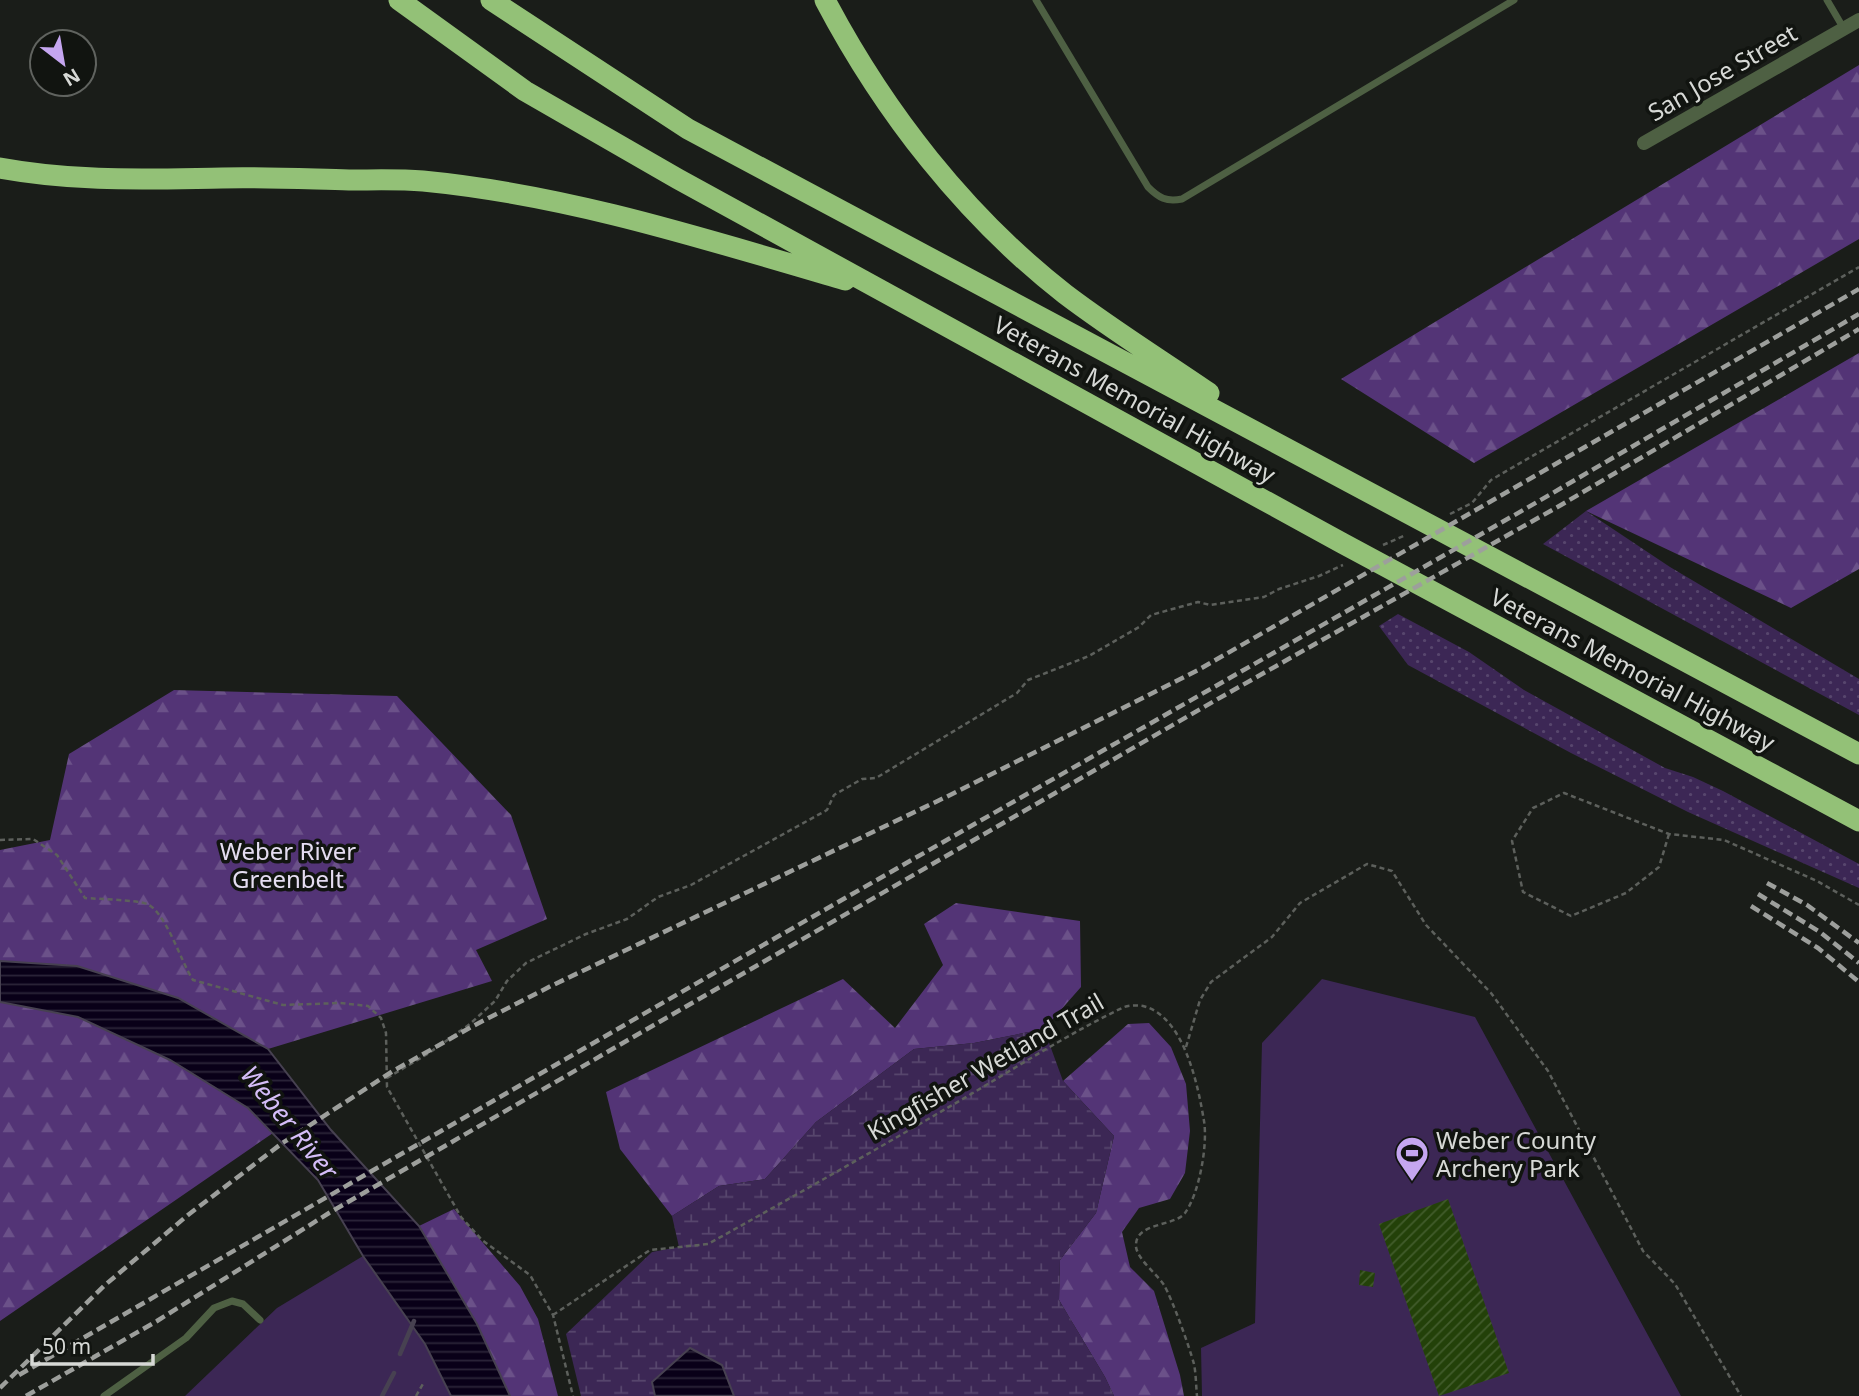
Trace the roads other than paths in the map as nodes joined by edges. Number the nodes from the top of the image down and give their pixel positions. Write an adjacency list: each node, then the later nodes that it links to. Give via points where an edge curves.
1 (399, 0): 11 (highway, Veterans Memorial Highway, via 525,91)
2 (491, 0): 12 (highway, Veterans Memorial Highway, via 688,129)
3 (825, 0): 12 (highway, via 886,102 926,155 1010,244 1065,293)
4 (1036, 0): 5 (lane, via 1147,187 1170,201 1182,199)
5 (1514, 0)
6 (1827, 0): 8 (lane)
7 (1859, 20): 8 (street, San Jose Street)
8 (1844, 29): 9 (street, San Jose Street)
9 (1644, 143)
10 (0, 168): 11 (highway, via 116,180 420,181 513,192 673,229)
11 (887, 292): 14 (highway, Veterans Memorial Highway)
12 (1289, 448): 13 (highway, Veterans Memorial Highway)
13 (1859, 754)
14 (1859, 821)
15 (260, 1320): 16 (lane, via 243,1304 232,1301 214,1308 186,1338)
16 (104, 1396)

